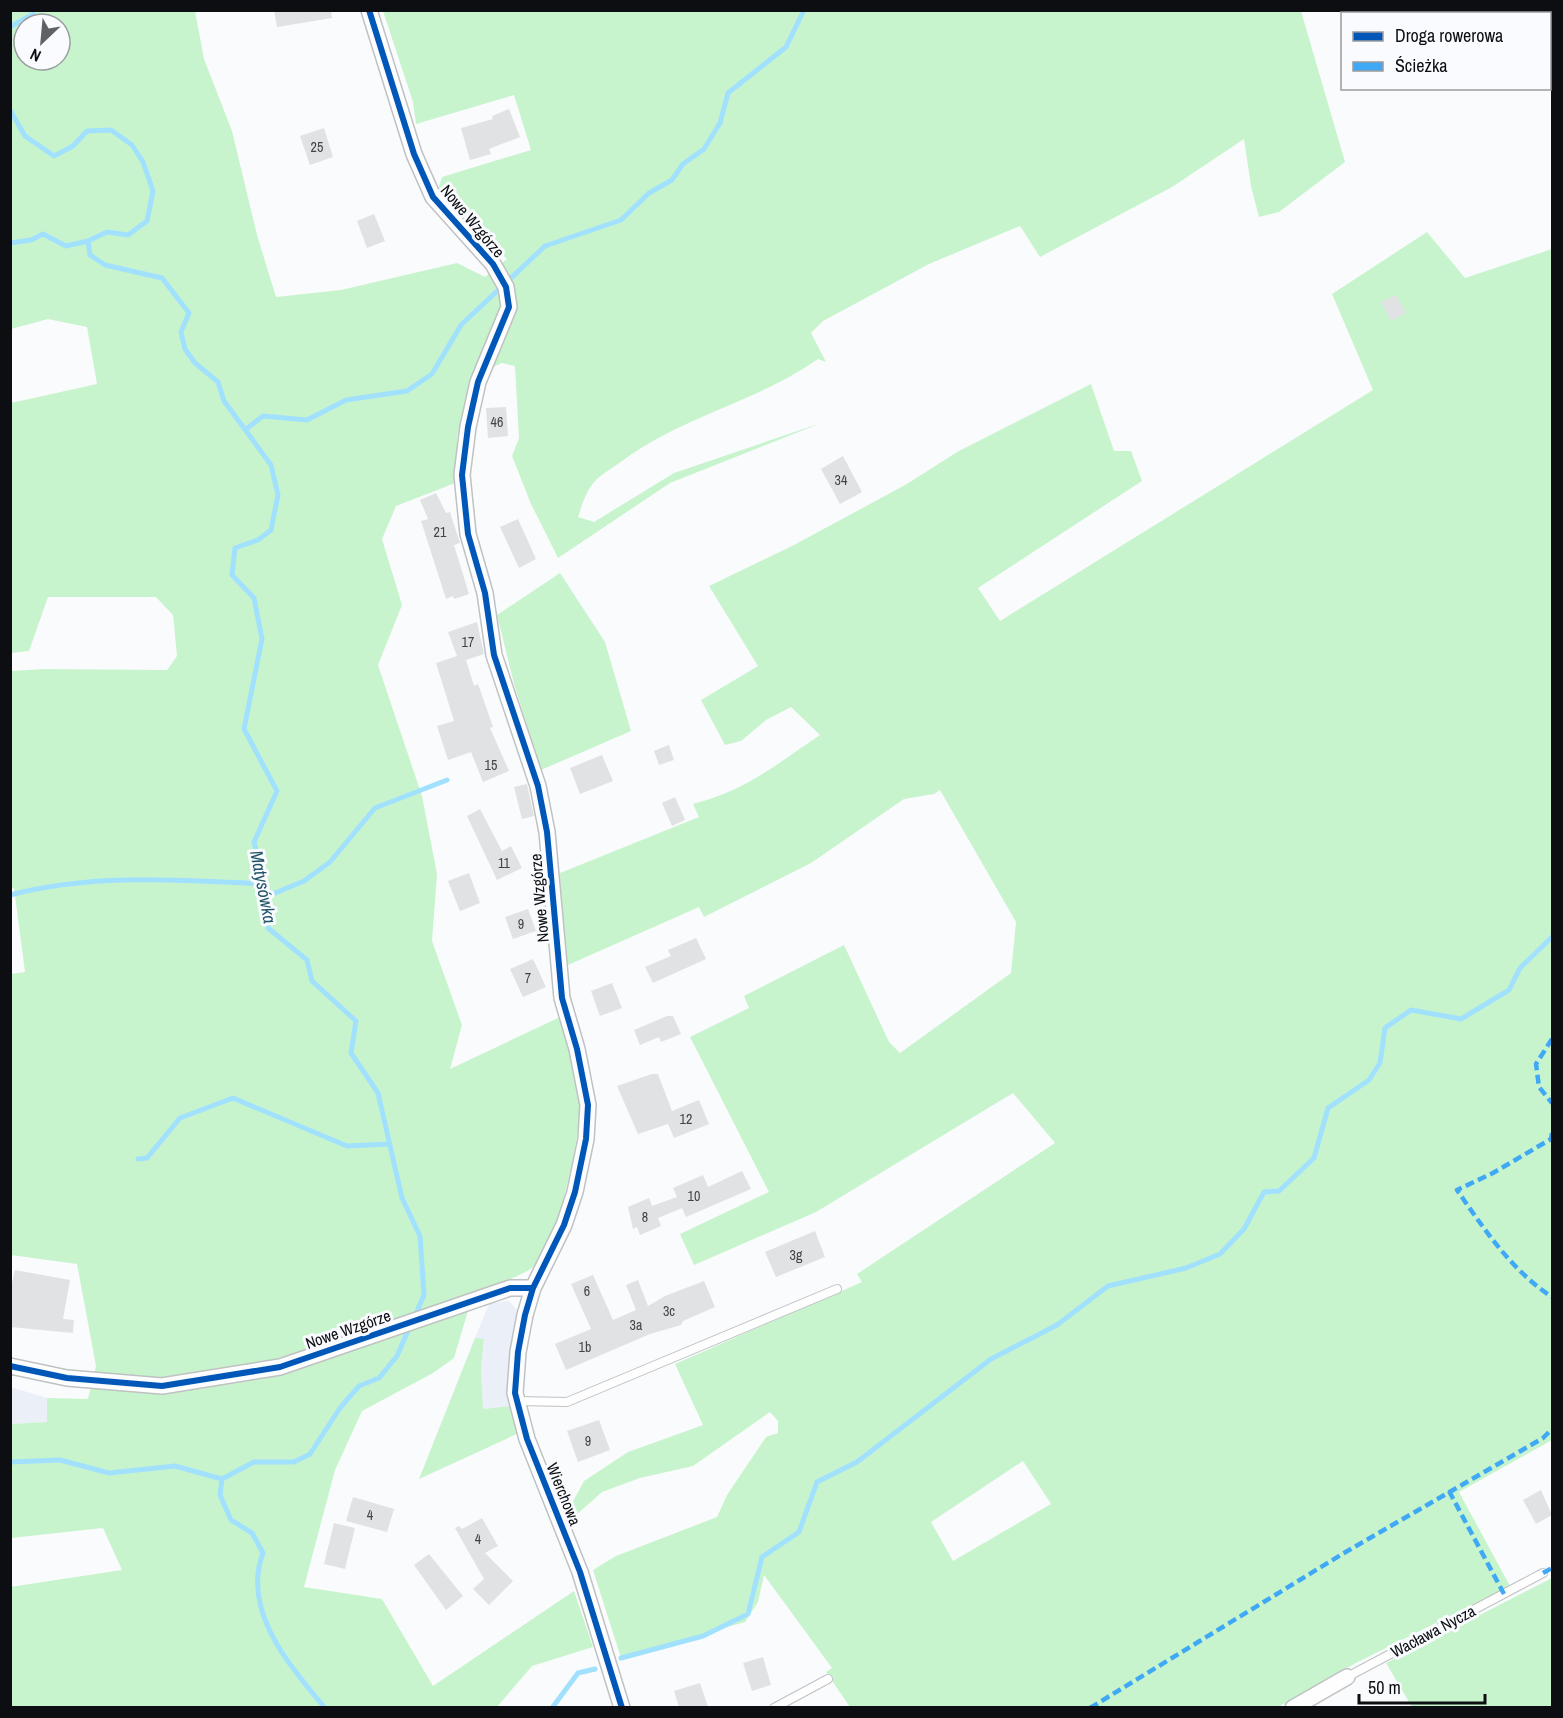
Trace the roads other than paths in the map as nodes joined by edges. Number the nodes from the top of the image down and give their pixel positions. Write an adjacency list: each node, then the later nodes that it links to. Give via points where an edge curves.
1 (369, 10): 2 (street, Nowe Wzgórze, via 414,154 433,197 493,264 508,297 509,307 478,382 468,428 462,475 465,510 485,593 494,655 538,786 547,832 562,998 588,1105 586,1139 575,1192 564,1224)
2 (532, 1288): 4 (street, Nowe Wzgórze, via 510,1288 280,1367 162,1386 67,1378); 5 (street, Wierchowa, via 518,1352)
3 (837, 1289): 5 (lane, via 567,1402)
4 (10, 1366)
5 (517, 1401): 9 (street, Wierchowa, via 527,1439 580,1572)
6 (1543, 1573): 7 (lane, Wacława Nycza)
7 (1347, 1677): 11 (street, Wacława Nycza)
8 (828, 1679): 10 (lane)
9 (622, 1707)
10 (774, 1707)
11 (1293, 1707)

